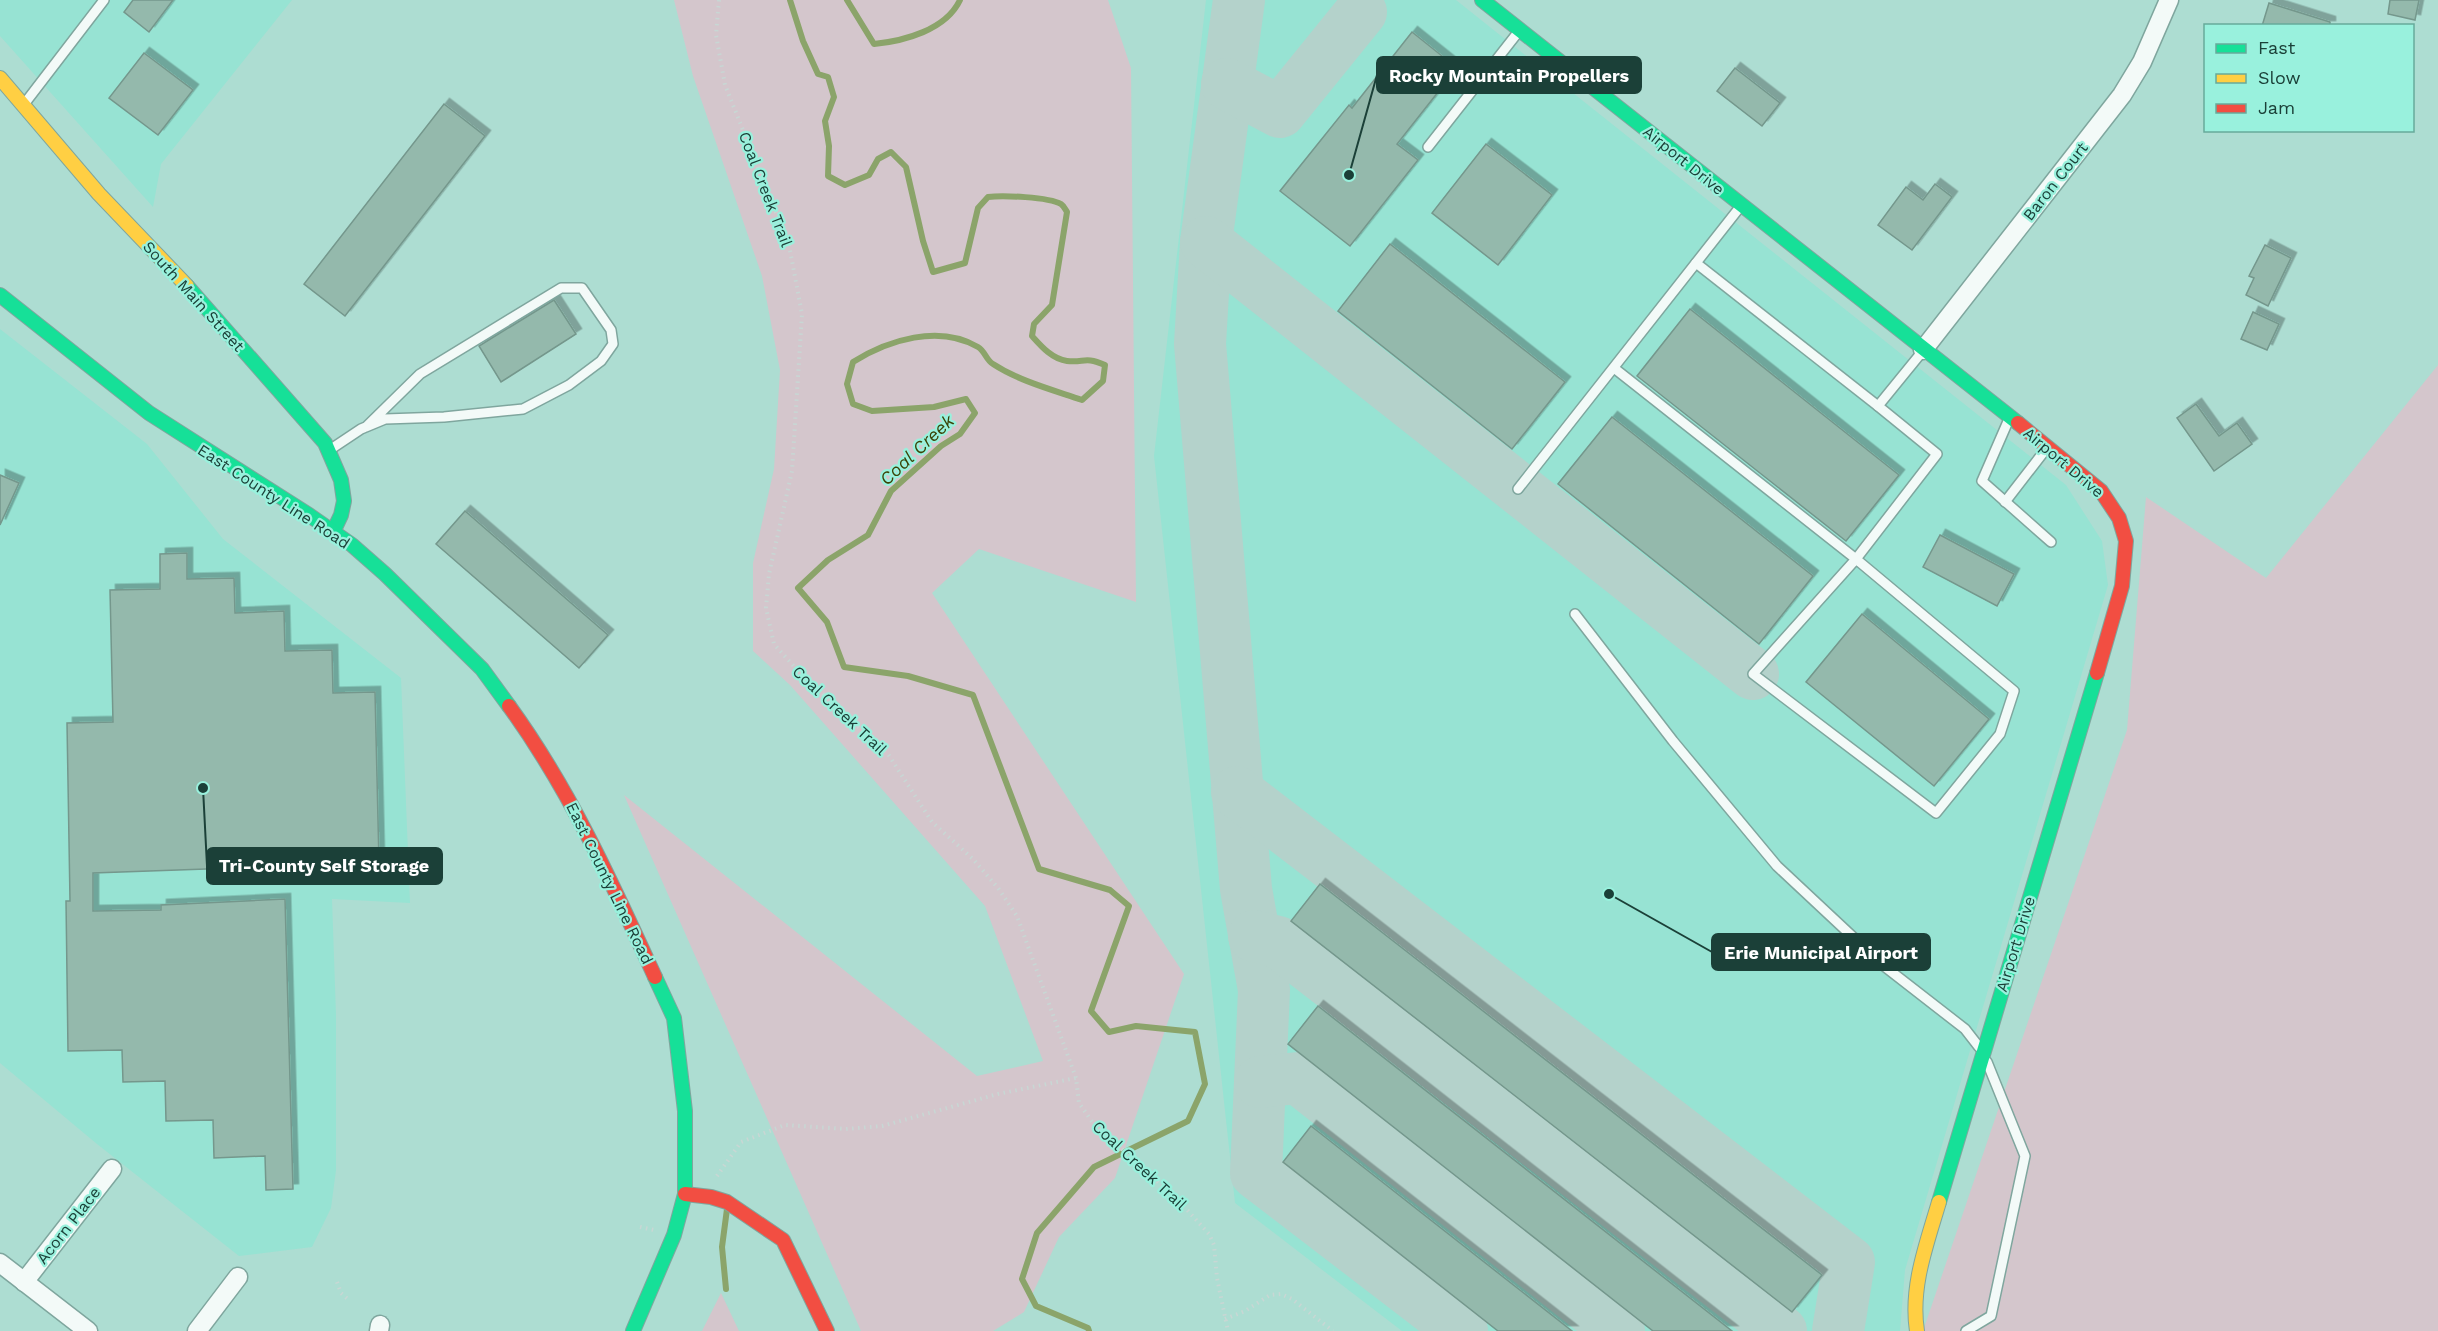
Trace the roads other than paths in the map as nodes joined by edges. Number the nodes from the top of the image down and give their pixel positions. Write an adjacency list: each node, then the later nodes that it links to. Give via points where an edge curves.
1 (104, 0): 6 (lane)
2 (1482, 0): 4 (street, Airport Drive)
3 (2169, 0): 11 (street, Baron Court, via 2142,62 2122,95)
4 (1521, 29): 7 (lane); 8 (street, Airport Drive)
5 (0, 78): 6 (street, South Main Street)
6 (23, 105): 17 (street, South Main Street, via 99,194 315,429)
7 (1428, 147)
8 (1742, 205): 9 (lane); 11 (street, Airport Drive)
9 (1696, 263): 12 (lane); 13 (lane)
10 (0, 295): 20 (street, East County Line Road, via 149,413)
11 (1923, 350): 13 (lane); 14 (street, Airport Drive)
12 (1614, 368): 18 (lane); 22 (lane)
13 (1878, 406): 22 (lane, via 1936,454)
14 (2010, 417): 16 (street, Airport Drive); 19 (lane, via 1982,481)
15 (366, 427): 15 (lane, via 386,419 523,409 569,385 600,361 613,344 611,330 582,288 561,288 420,374); 17 (lane)
16 (2048, 448): 19 (lane); 24 (street, Airport Drive, via 2101,491 2119,518 2126,541 2122,586)
17 (329, 450): 20 (street, South Main Street, via 341,480 344,501)
18 (1518, 489)
19 (2006, 502): 21 (lane)
20 (333, 532): 26 (street, East County Line Road, via 406,592 482,669 534,741 582,821 674,1018 685,1110)
21 (2051, 542)
22 (1856, 558): 22 (lane, via 2014,691 2000,734 1936,813 1753,674)
23 (1575, 614): 24 (lane, via 1777,866 1884,966 1965,1029)
24 (1982, 1050): 34 (street, Airport Drive, via 1922,1260 1917,1284); 35 (lane, via 2025,1156 1991,1316)
25 (111, 1169): 29 (street, Acorn Place)
26 (684, 1194): 32 (street, East County Line Road, via 674,1235); 33 (street, via 727,1202 783,1240)
27 (0, 1263): 29 (street)
28 (238, 1277): 31 (street)
29 (24, 1282): 30 (street)
30 (87, 1331)
31 (197, 1331)
32 (633, 1331)
33 (827, 1331)
34 (1917, 1331)
35 (1966, 1331)

